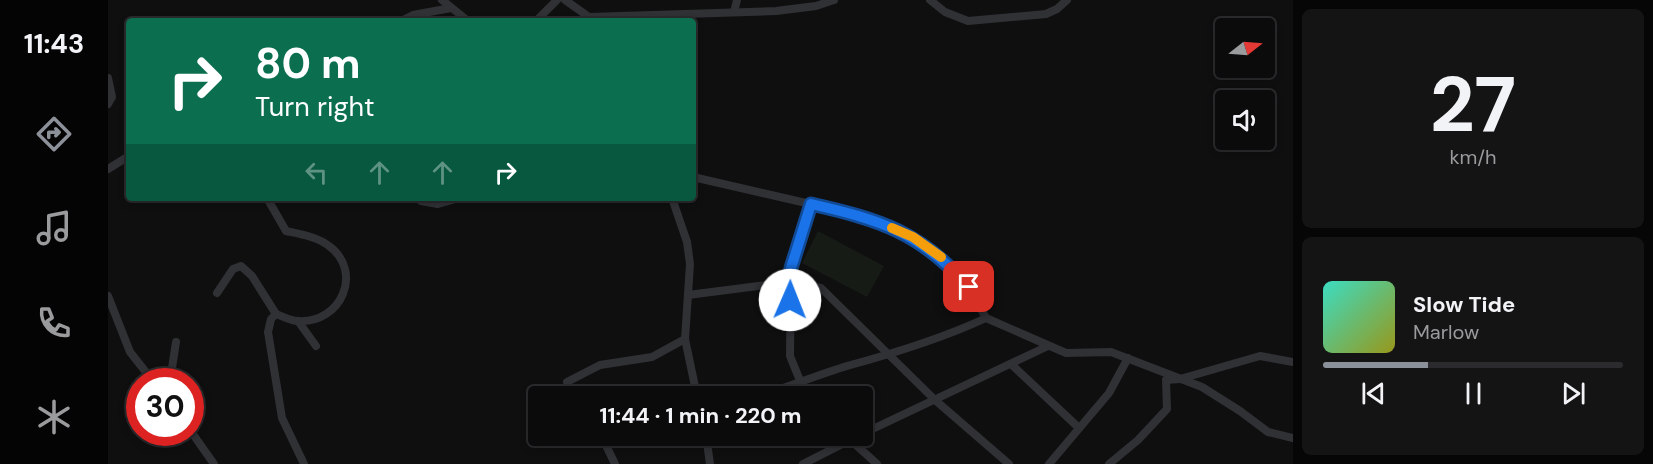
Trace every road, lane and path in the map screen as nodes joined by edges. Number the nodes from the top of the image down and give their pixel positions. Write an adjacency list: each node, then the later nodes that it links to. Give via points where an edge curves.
1 (442, 0): 8 (street)
2 (557, 0): 12 (street)
3 (565, 0): 13 (street)
4 (737, 0): 9 (street)
5 (834, 0): 9 (street, via 786,10)
6 (930, 0): 7 (street, via 945,12 968,21 1046,14)
7 (1066, 0)
8 (451, 8): 10 (street); 11 (street)
9 (734, 12): 14 (street)
10 (407, 18)
11 (464, 18)
12 (539, 18)
13 (589, 18)
14 (611, 18)
15 (108, 78): 16 (street, via 112,97)
16 (108, 104)
17 (126, 158): 18 (street)
18 (108, 168)
19 (696, 178): 24 (street)
20 (269, 201): 31 (street, via 286,231 330,246 343,264 346,287 339,306 320,317)
21 (421, 201): 22 (street)
22 (448, 201)
23 (673, 201): 27 (street, via 687,242)
24 (811, 204): 25 (street); 30 (street, via 867,217 913,237 945,261 969,287)
25 (790, 282): 27 (street); 36 (street, via 821,288); 44 (street, via 790,356)
26 (217, 293): 29 (street, via 233,268 241,266)
27 (688, 295): 32 (street)
28 (108, 296): 40 (street, via 130,351)
29 (276, 314): 31 (street); 58 (street, via 268,332 282,418)
30 (986, 318): 35 (street); 36 (street)
31 (298, 321): 34 (street)
32 (685, 339): 43 (street, via 652,357 600,364); 45 (street)
33 (176, 342): 41 (street)
34 (316, 346)
35 (1048, 346): 37 (street, via 1066,353 1112,352); 39 (street)
36 (888, 356): 44 (street); 48 (street)
37 (1128, 358): 42 (street); 50 (street, via 1109,393)
38 (1293, 362): 42 (street, via 1260,356)
39 (1011, 363): 48 (street); 50 (street)
40 (143, 368)
41 (172, 368)
42 (1180, 379): 51 (street, via 1211,393 1268,432); 65 (street, via 1166,380 1167,409)
43 (567, 382)
44 (801, 383): 46 (street); 47 (street)
45 (695, 386)
46 (791, 386)
47 (803, 386)
48 (935, 400): 49 (street); 63 (street)
49 (873, 428)
50 (1079, 428): 64 (street)
51 (1293, 438)
52 (201, 446): 57 (street)
53 (606, 446): 59 (street)
54 (708, 446): 60 (street)
55 (833, 446): 61 (street)
56 (858, 446): 62 (street)
57 (214, 464)
58 (304, 464)
59 (615, 464)
60 (710, 464)
61 (803, 464)
62 (877, 464)
63 (1009, 464)
64 (1049, 464)
65 (1109, 464)

